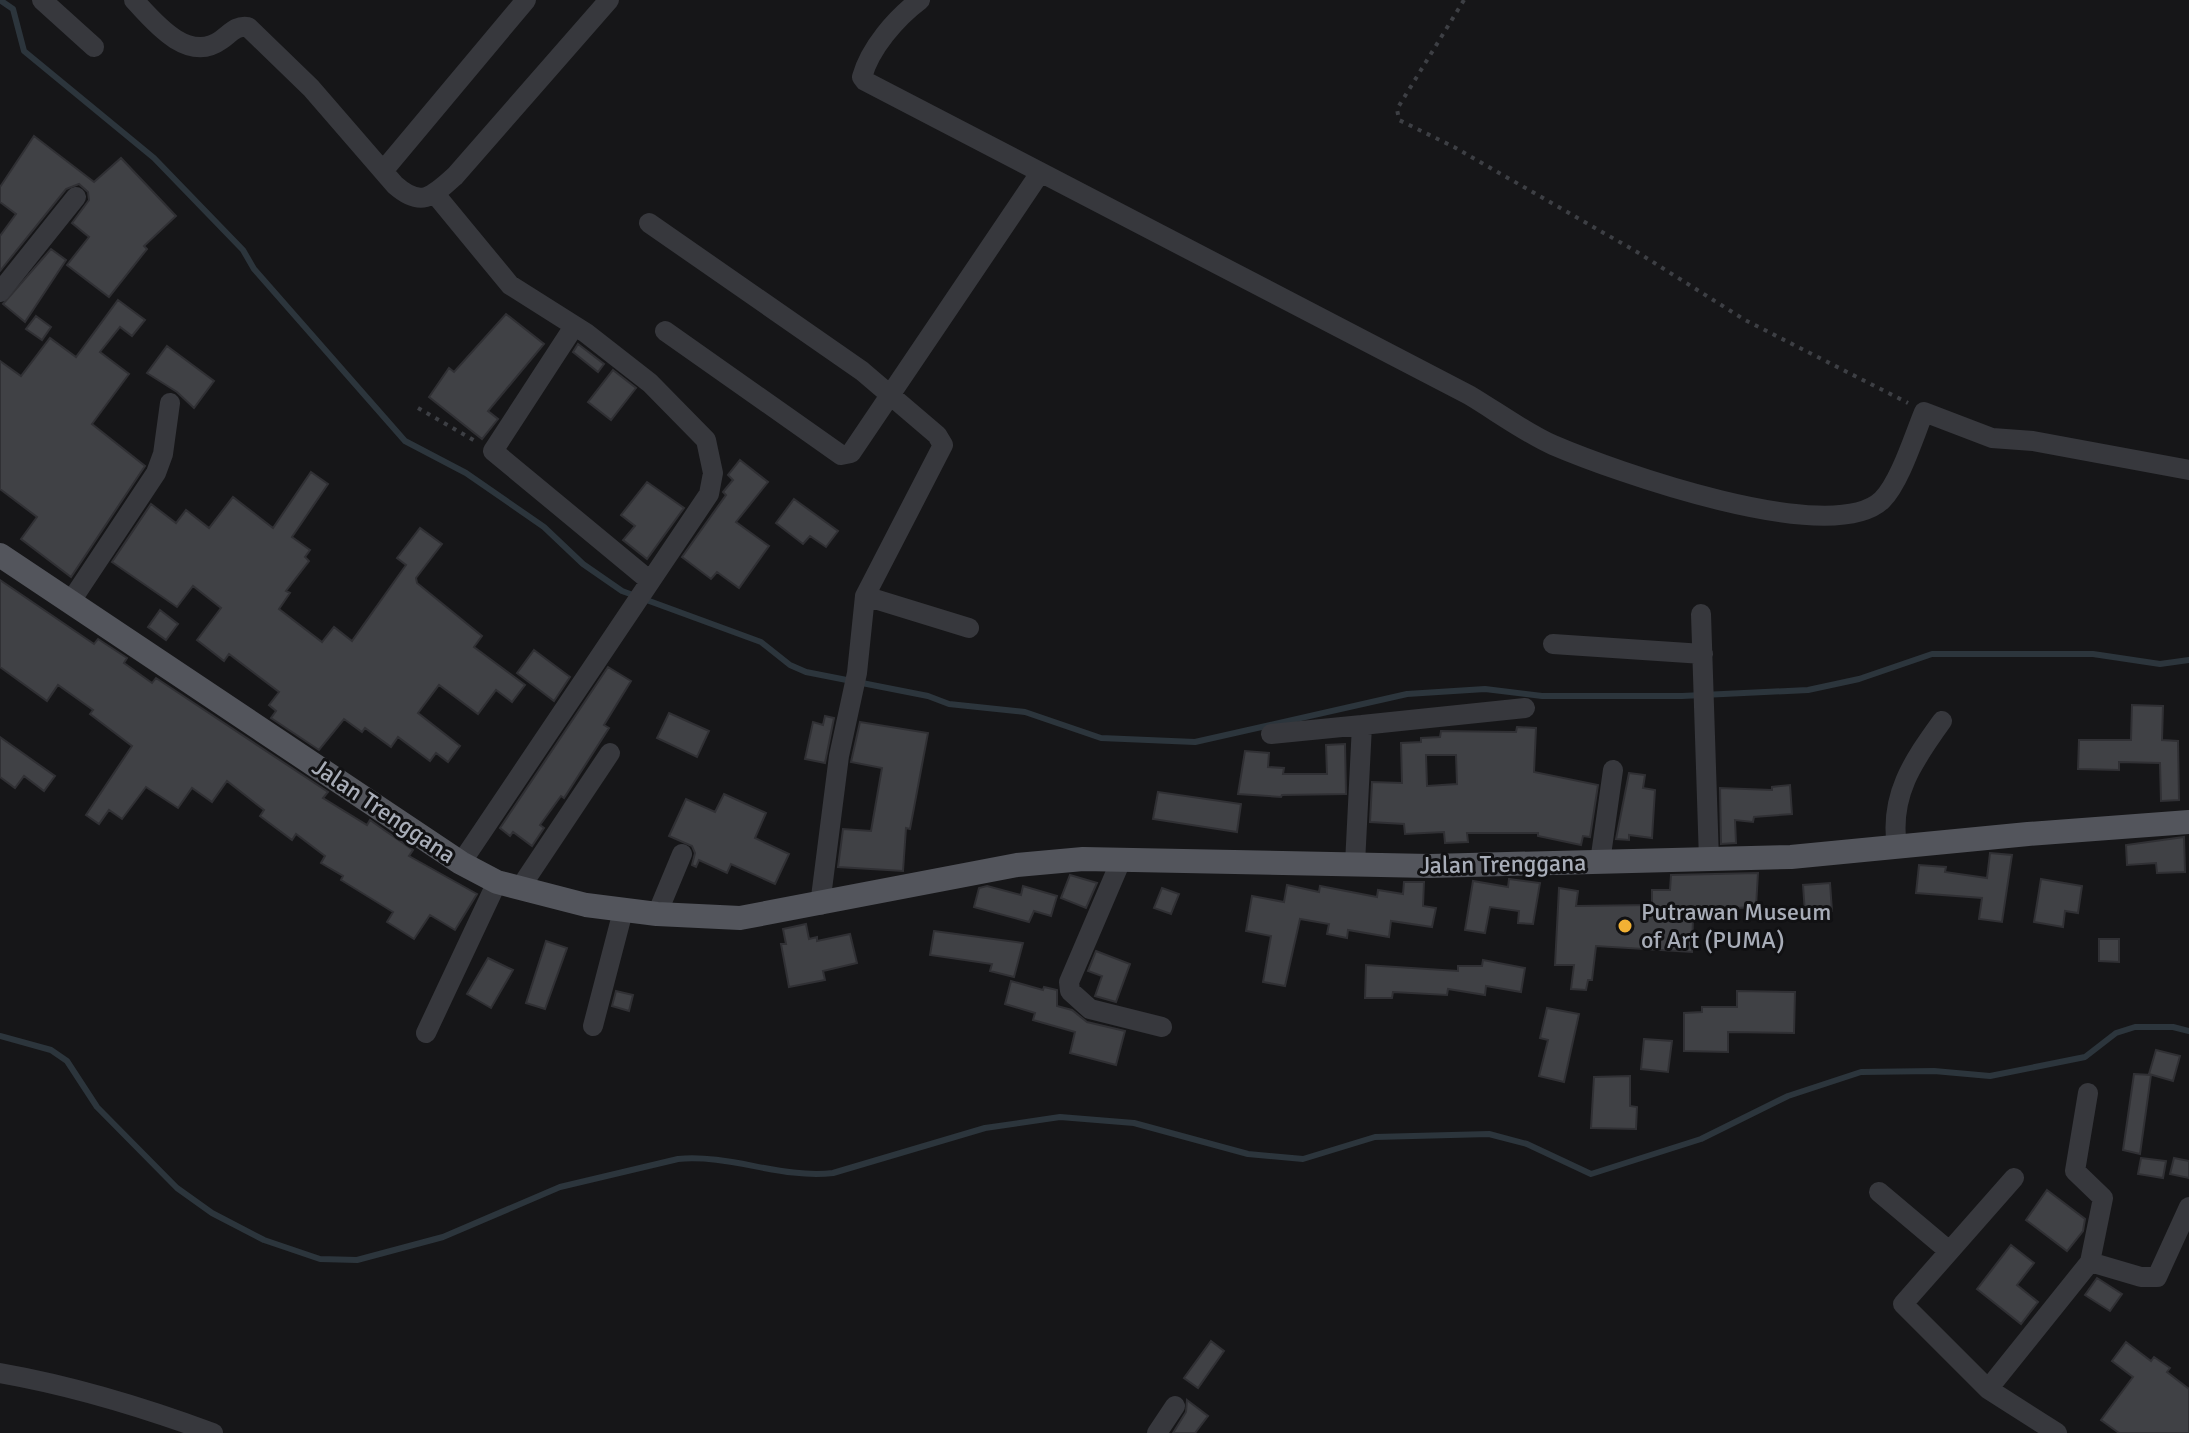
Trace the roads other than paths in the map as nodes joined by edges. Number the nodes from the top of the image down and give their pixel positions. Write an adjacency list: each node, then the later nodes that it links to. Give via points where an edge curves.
1 (42, 0): 6 (street)
2 (134, 0): 7 (street, via 189,47 214,45 248,27 311,88)
3 (526, 0): 7 (street)
4 (609, 0): 9 (street)
5 (920, 0): 8 (street, via 892,26 863,80)
6 (94, 47)
7 (383, 171): 9 (street, via 408,196)
8 (1040, 173): 15 (street); 17 (street, via 1469,395 1549,443 1708,499 1824,515 1869,508 1891,487 1924,412 1992,438)
9 (435, 194): 13 (street, via 510,285)
10 (76, 197): 12 (street)
11 (649, 223): 15 (street)
12 (0, 292)
13 (573, 328): 19 (street, via 650,383 706,440 711,453 709,494); 19 (street, via 493,451)
14 (665, 331): 15 (street, via 841,455 851,453)
15 (890, 395): 20 (street, via 943,445)
16 (170, 403): 21 (street, via 156,473)
17 (2189, 470)
18 (0, 555): 21 (main road, Jalan Trenggana)
19 (650, 581): 38 (street)
20 (865, 596): 23 (street); 41 (street)
21 (71, 601): 38 (main road, Jalan Trenggana)
22 (1701, 614): 25 (street)
23 (969, 628)
24 (1553, 644): 25 (street)
25 (1703, 654): 36 (street)
26 (1525, 708): 28 (street)
27 (1942, 721): 33 (street, via 1902,784 1895,808)
28 (1362, 725): 29 (street); 39 (street)
29 (1271, 734)
30 (610, 753): 40 (street)
31 (1613, 770): 37 (street)
32 (2189, 822): 33 (main road, Jalan Trenggana)
33 (1897, 847): 36 (main road, Jalan Trenggana)
34 (682, 854): 43 (street)
35 (1122, 858): 39 (main road, Jalan Trenggana); 41 (main road, Jalan Trenggana, via 1017,865); 45 (street, via 1069,982 1070,991 1090,1009)
36 (1709, 860): 37 (main road, Jalan Trenggana)
37 (1600, 862): 39 (main road, Jalan Trenggana)
38 (461, 863): 40 (main road, Jalan Trenggana)
39 (1355, 864)
40 (508, 885): 42 (main road, Jalan Trenggana); 46 (street)
41 (820, 905): 43 (main road, Jalan Trenggana, via 740,918)
42 (623, 911): 43 (main road, Jalan Trenggana); 44 (street)
43 (657, 914)
44 (593, 1026)
45 (1162, 1027)
46 (426, 1033)
47 (2088, 1093): 52 (street, via 2075,1171 2103,1198)
48 (2014, 1178): 51 (street)
49 (1879, 1192): 51 (street)
50 (2189, 1207): 52 (street, via 2157,1277)
51 (1949, 1251): 54 (street, via 1903,1304)
52 (2090, 1262): 54 (street)
53 (0, 1373): 56 (street, via 57,1383)
54 (1988, 1389): 58 (street)
55 (1175, 1406): 57 (street)
56 (200, 1431)
57 (1157, 1433)
58 (2057, 1433)

